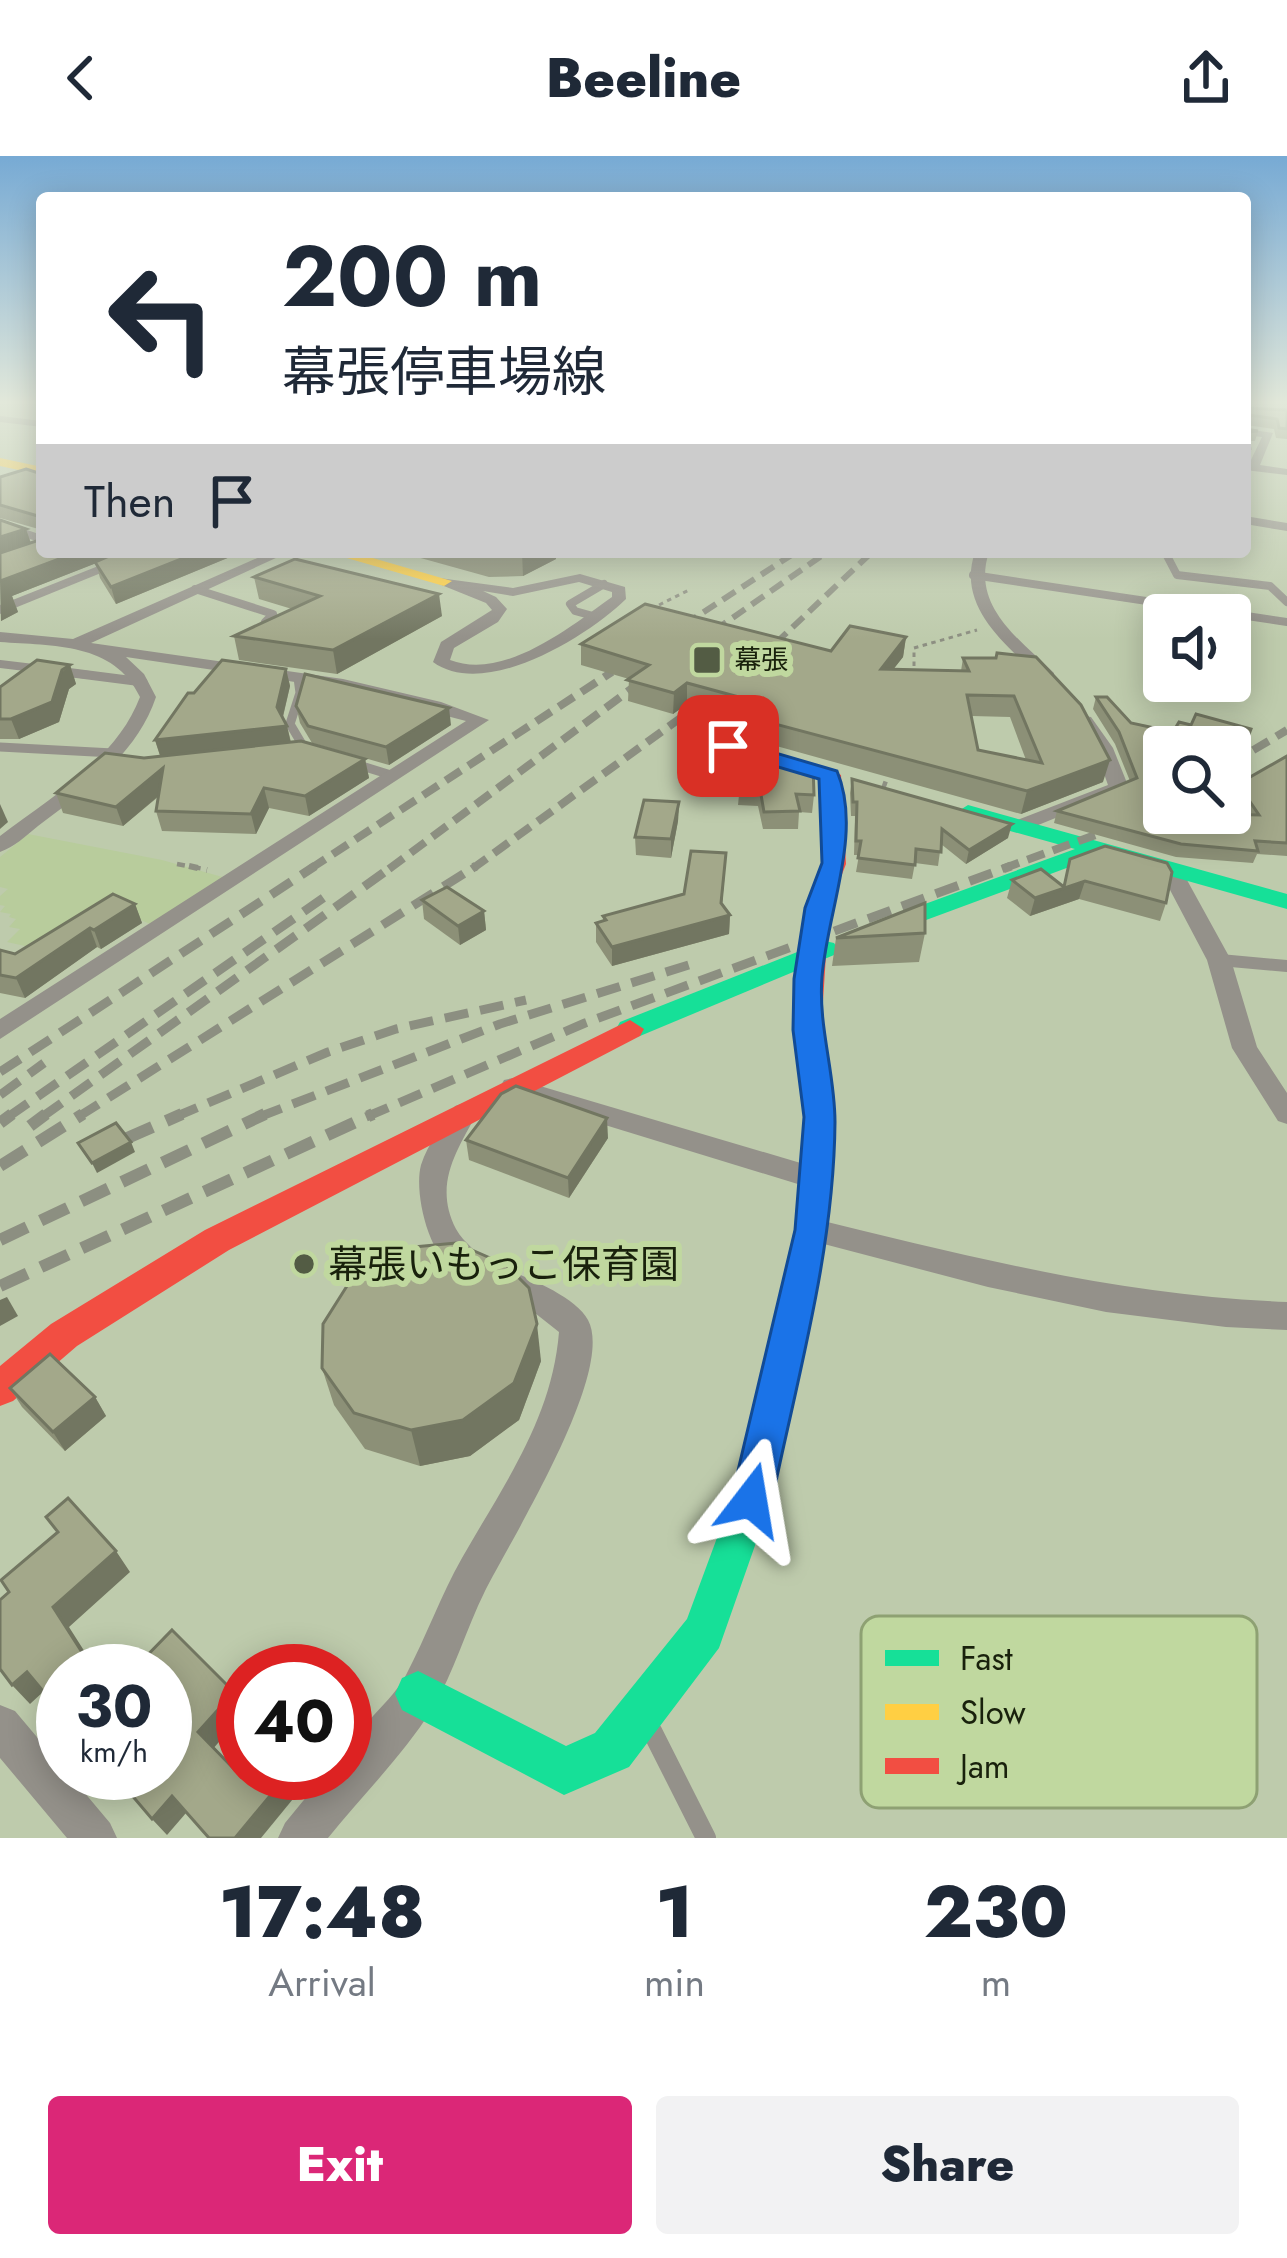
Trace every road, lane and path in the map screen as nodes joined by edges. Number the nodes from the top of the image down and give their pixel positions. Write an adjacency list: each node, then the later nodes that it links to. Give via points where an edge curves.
1 (1251, 521): 3 (street)
2 (1, 526): 4 (street)
3 (1287, 526)
4 (36, 537)
5 (36, 551): 6 (street)
6 (21, 556)
7 (107, 558): 18 (street, via 121,562)
8 (268, 558): 15 (street)
9 (357, 558): 13 (street)
10 (979, 558): 12 (street)
11 (1168, 558): 17 (lane, via 1177,575 1270,586)
12 (972, 575): 23 (lane); 24 (street)
13 (444, 581): 14 (street, via 534,597 571,578); 25 (street, via 497,604 498,613)
14 (604, 584): 21 (street, via 621,595); 21 (lane, via 570,604)
15 (194, 589): 22 (lane, via 273,614); 27 (street)
16 (691, 589): 19 (path)
17 (1287, 602)
18 (0, 610)
19 (648, 610)
20 (513, 616): 25 (street)
21 (593, 616): 25 (street, via 505,667 445,666 442,651)
22 (265, 622)
23 (1287, 622)
24 (999, 626): 31 (path, via 914,648); 33 (street)
25 (474, 629)
26 (0, 637): 27 (street)
27 (70, 646): 28 (street)
28 (100, 650): 30 (street); 32 (street)
29 (0, 664): 32 (lane)
30 (298, 678): 38 (lane, via 290,724 312,752); 41 (street, via 410,697 480,720)
31 (915, 678)
32 (144, 682): 40 (street, via 146,713)
33 (1057, 684)
34 (1078, 711): 44 (street, via 1120,788)
35 (719, 713): 36 (path, via 705,723)
36 (728, 746)
37 (0, 747): 40 (lane)
38 (284, 753)
39 (336, 758): 41 (lane)
40 (111, 760): 45 (street)
41 (391, 775): 52 (street)
42 (887, 778): 49 (street, via 820,772 834,863)
43 (951, 808): 44 (street)
44 (1018, 826): 46 (street)
45 (0, 846)
46 (1094, 850): 47 (street); 49 (street)
47 (1171, 871): 48 (street); 50 (street)
48 (1287, 902)
49 (811, 956): 53 (street, via 597,1043); 56 (street, via 807,1030 820,1117)
50 (1219, 960): 51 (lane); 55 (street, via 1245,1048)
51 (1287, 966)
52 (0, 1031)
53 (513, 1087): 54 (street); 56 (street)
54 (465, 1110): 59 (street, via 217,1240 64,1335); 60 (street, via 430,1184 441,1231 466,1264 532,1294 575,1326 572,1374 532,1475 473,1575)
55 (1287, 1114)
56 (814, 1178): 57 (street)
57 (812, 1230): 58 (street, via 1100,1301); 61 (street, via 751,1500 704,1633)
58 (1287, 1316)
59 (0, 1389)
60 (418, 1694): 61 (street, via 564,1771 612,1750); 64 (street)
61 (643, 1714): 65 (lane)
62 (0, 1726): 63 (street)
63 (85, 1835)
64 (300, 1838)
65 (706, 1838)

